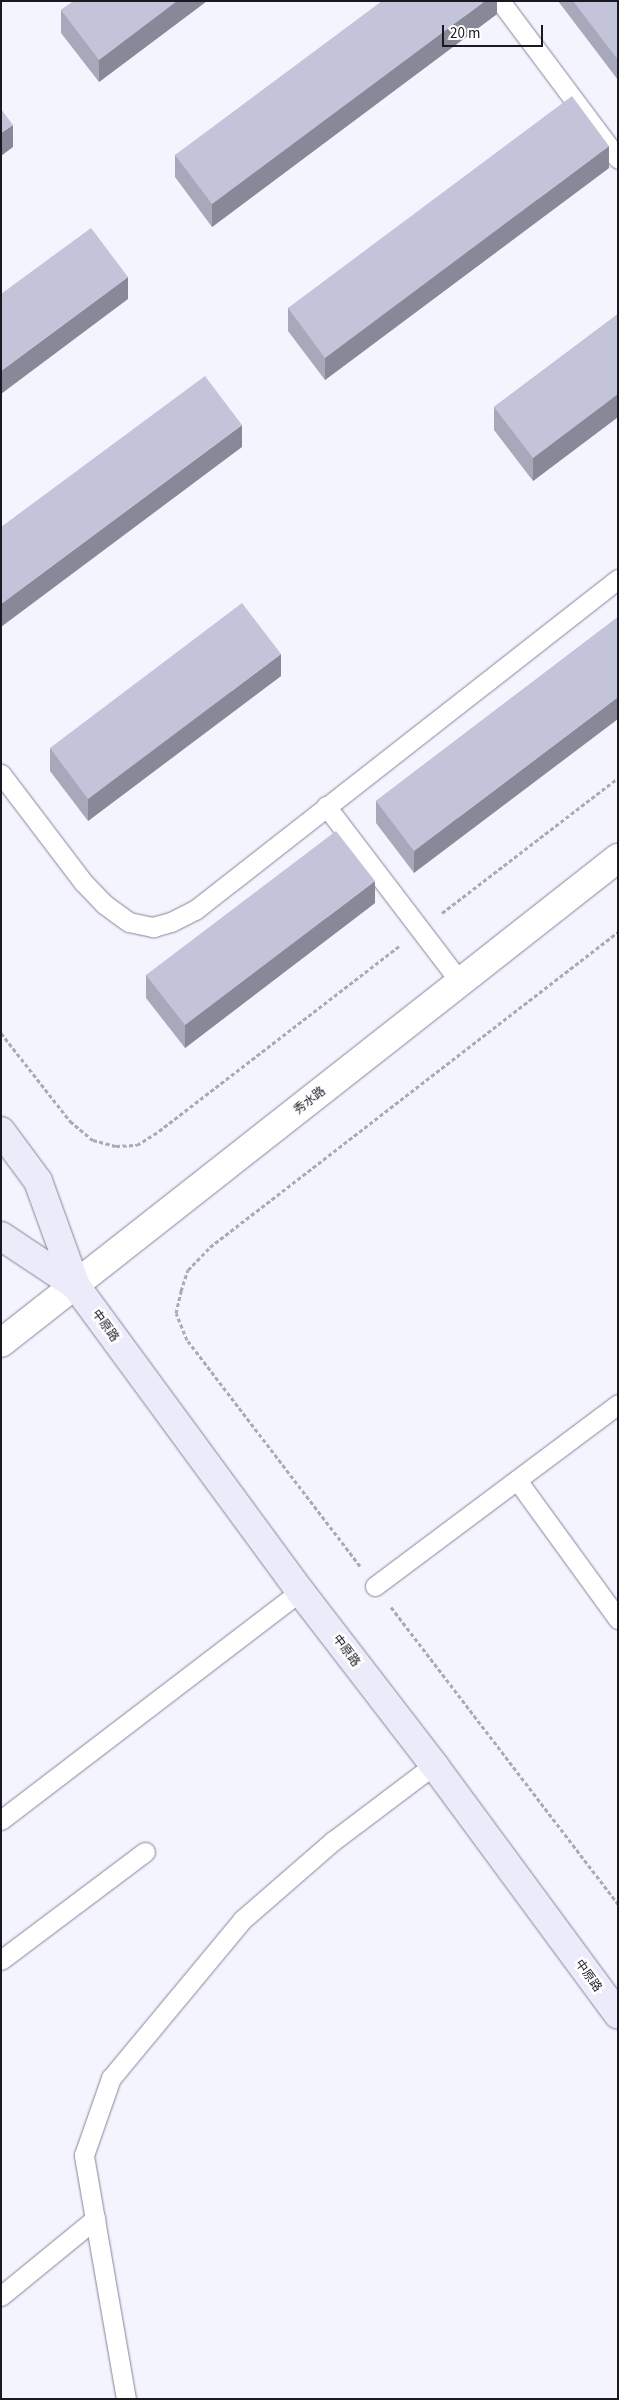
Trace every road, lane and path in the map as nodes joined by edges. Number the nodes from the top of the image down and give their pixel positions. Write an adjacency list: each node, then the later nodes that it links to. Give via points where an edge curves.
1 (500, 1): 2 (lane)
2 (618, 159)
3 (618, 579): 6 (lane)
4 (1, 774): 6 (lane, via 83,882 104,904 129,922 153,927 195,910)
5 (618, 778): 8 (path)
6 (326, 806): 8 (lane)
7 (618, 858): 10 (street, 秀水路)
8 (420, 930): 10 (lane); 11 (path, via 137,1145 116,1146 92,1140 70,1121)
9 (618, 932): 18 (path, via 210,1247 188,1270 180,1291 176,1313 187,1340)
10 (460, 982): 14 (street, 秀水路)
11 (1, 1033)
12 (1, 1131): 14 (main road, 中原路, via 38,1181)
13 (1, 1236): 14 (main road, 中原路)
14 (76, 1286): 15 (street, 秀水路); 19 (main road, 中原路)
15 (1, 1343)
16 (618, 1404): 17 (lane)
17 (517, 1480): 18 (lane); 20 (lane)
18 (375, 1586): 24 (path)
19 (300, 1591): 21 (main road, 中原路); 22 (lane)
20 (614, 1607)
21 (434, 1765): 26 (main road, 中原路); 27 (lane, via 333,1840 242,1920 112,2078 84,2154)
22 (1, 1820)
23 (145, 1852): 25 (lane)
24 (618, 1904)
25 (1, 1960)
26 (618, 2015)
27 (95, 2219): 28 (lane); 29 (lane)
28 (1, 2296)
29 (126, 2399)

